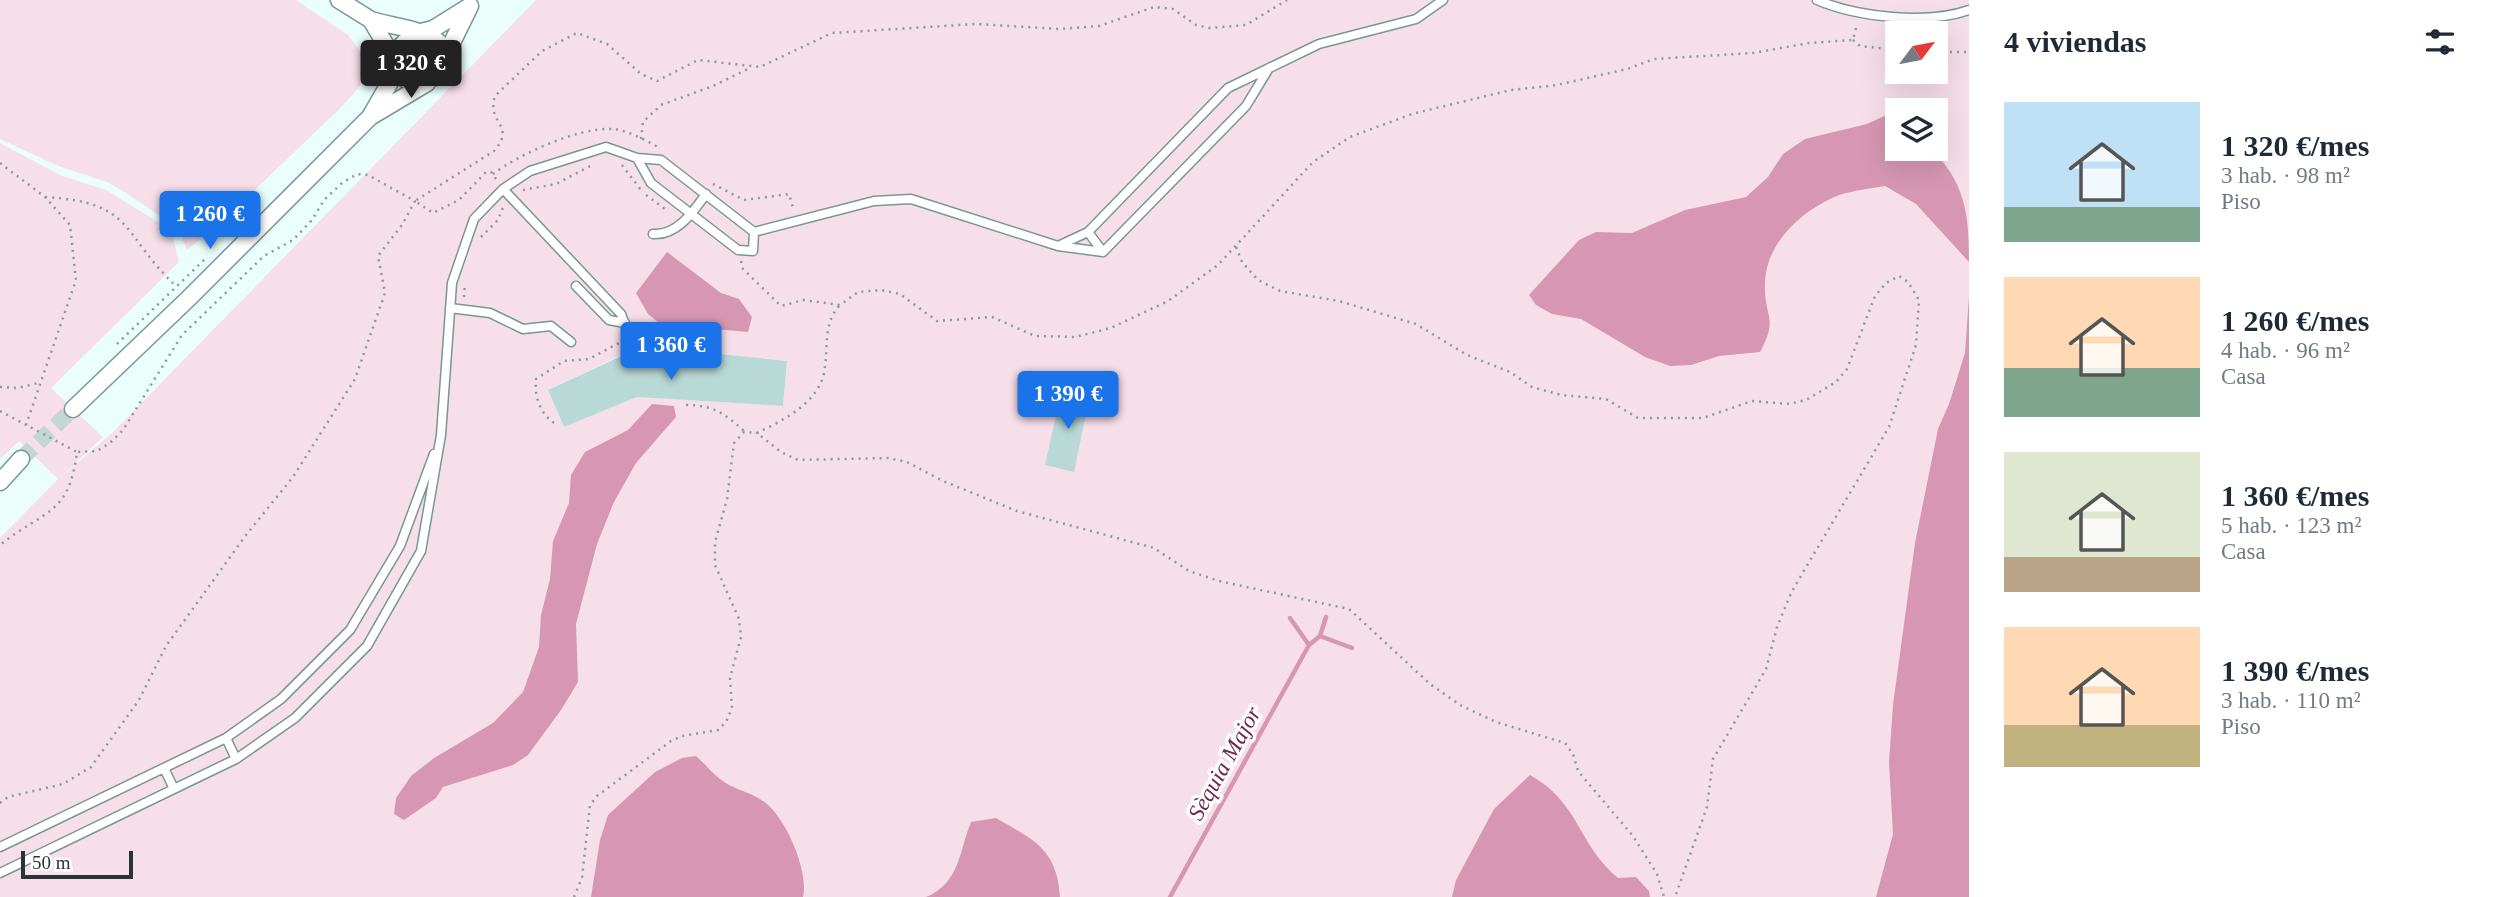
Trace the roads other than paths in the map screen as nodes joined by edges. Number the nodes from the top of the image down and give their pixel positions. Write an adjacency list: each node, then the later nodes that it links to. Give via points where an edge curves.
1 (340, 0): 6 (street)
2 (1443, 0): 10 (lane, via 1416,19 1319,44)
3 (1817, 0): 5 (lane, via 1841,10 1911,18)
4 (473, 3): 7 (street); 8 (street)
5 (1969, 10)
6 (371, 20): 7 (street); 9 (street)
7 (419, 35): 8 (street, via 439,43); 9 (street, via 404,41)
8 (445, 57): 11 (street, via 441,72)
9 (396, 60): 11 (street, via 406,78); 12 (street, via 393,76)
10 (1269, 68): 18 (lane, via 1228,88); 21 (lane, via 1246,106)
11 (429, 82): 12 (street)
12 (370, 117): 27 (street)
13 (638, 158): 14 (lane, via 606,147 530,171); 15 (lane, via 661,160); 16 (lane, via 651,183)
14 (503, 189): 23 (lane, via 474,219 452,283); 24 (lane)
15 (706, 194): 16 (lane); 17 (lane)
16 (691, 214): 17 (lane, via 738,250 753,251); 19 (lane, via 662,235)
17 (754, 232): 20 (lane, via 874,201 911,199)
18 (1088, 232): 20 (lane); 21 (lane)
19 (653, 234)
20 (1058, 246): 21 (lane)
21 (1103, 252)
22 (576, 286): 24 (lane, via 609,320)
23 (450, 308): 25 (lane, via 490,313 523,329 551,326); 28 (lane)
24 (625, 323): 26 (lane)
25 (571, 342)
26 (633, 346)
27 (73, 408)
28 (441, 435): 31 (lane, via 400,546 350,630 281,699); 32 (lane, via 421,551 366,646 295,718)
29 (21, 459): 30 (street)
30 (0, 482)
31 (226, 738): 32 (lane); 33 (lane)
32 (236, 759): 34 (lane)
33 (164, 768): 34 (lane); 35 (lane)
34 (174, 789): 36 (lane)
35 (0, 848)
36 (0, 873)

